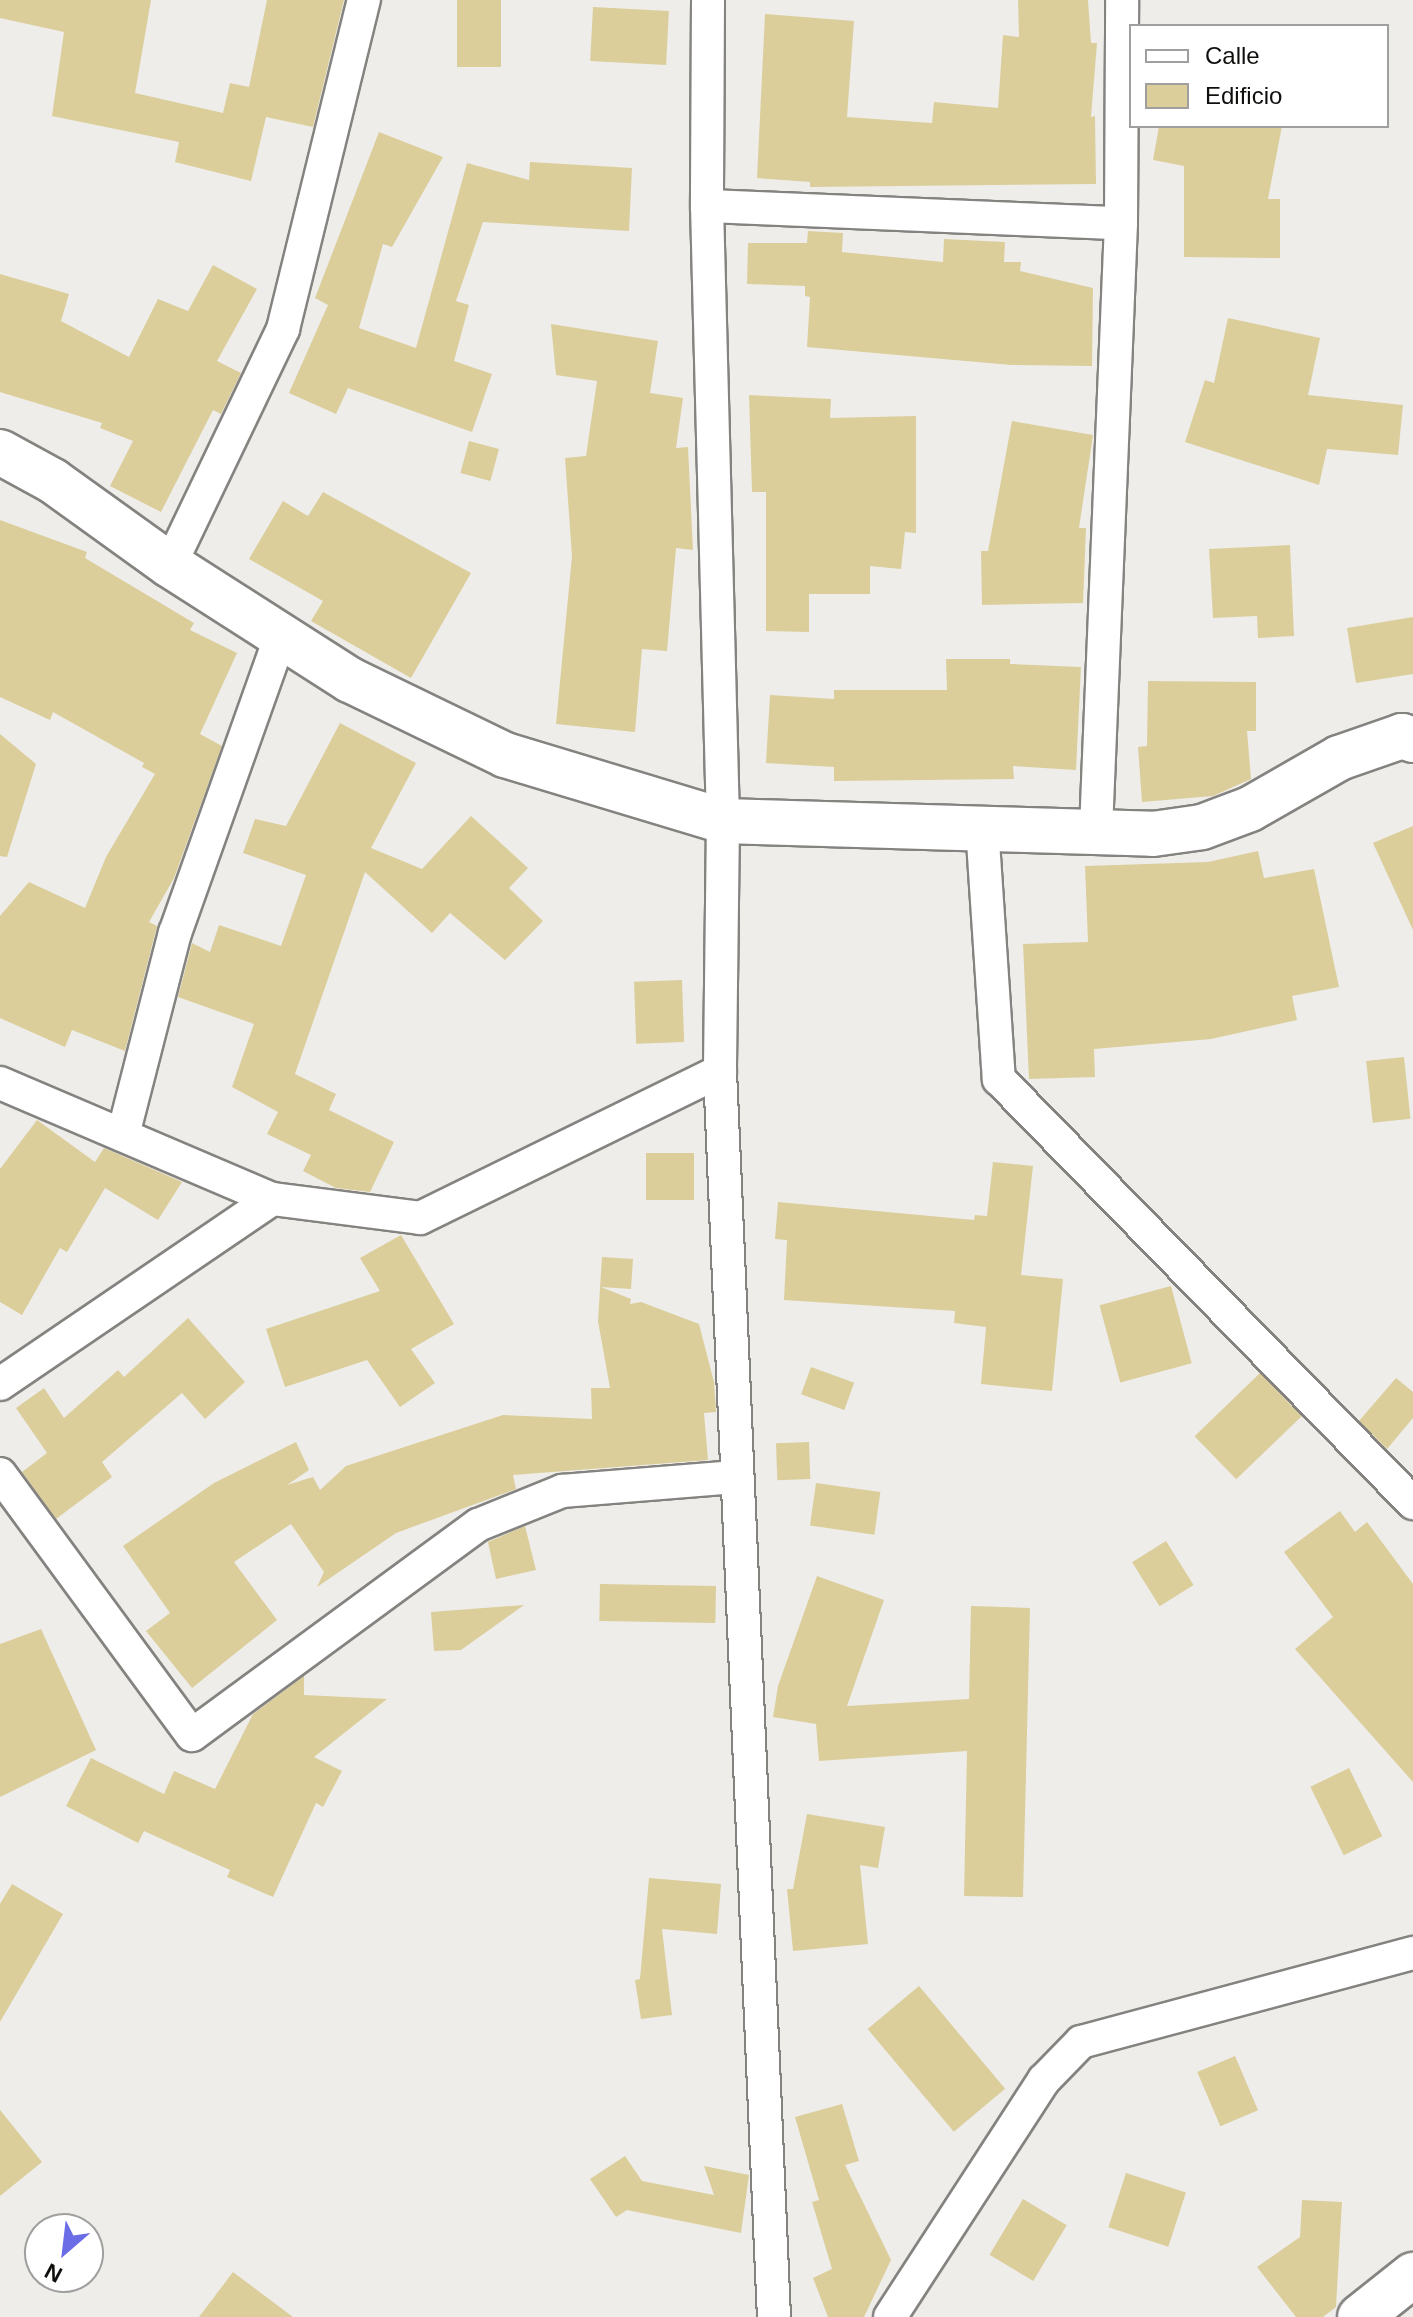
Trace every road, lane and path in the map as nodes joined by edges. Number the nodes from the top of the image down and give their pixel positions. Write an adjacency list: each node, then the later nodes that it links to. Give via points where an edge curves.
1 (364, 0): 7 (street, via 283,329)
2 (708, 0): 4 (street)
3 (1122, 0): 5 (street)
4 (707, 206): 5 (street); 10 (street)
5 (1121, 223): 12 (street)
6 (0, 452): 7 (street, via 53,481)
7 (170, 565): 8 (street)
8 (281, 636): 10 (street, via 350,680 505,755); 15 (street, via 175,933)
9 (1413, 740): 12 (street, via 1402,736 1339,758 1250,809 1202,827 1153,834)
10 (723, 821): 11 (street); 13 (street)
11 (982, 826): 12 (street); 20 (street, via 999,1079)
12 (1096, 830)
13 (720, 1071): 16 (street, via 420,1218); 19 (street)
14 (0, 1083): 15 (street)
15 (123, 1135): 16 (street)
16 (272, 1199): 17 (street)
17 (0, 1384)
18 (0, 1474): 19 (street, via 192,1735 478,1525 562,1491)
19 (735, 1477): 23 (street)
20 (1413, 1503)
21 (1413, 1953): 24 (street, via 1081,2042 1044,2080)
22 (1413, 2275): 25 (street)
23 (774, 2317)
24 (890, 2317)
25 (1360, 2317)

